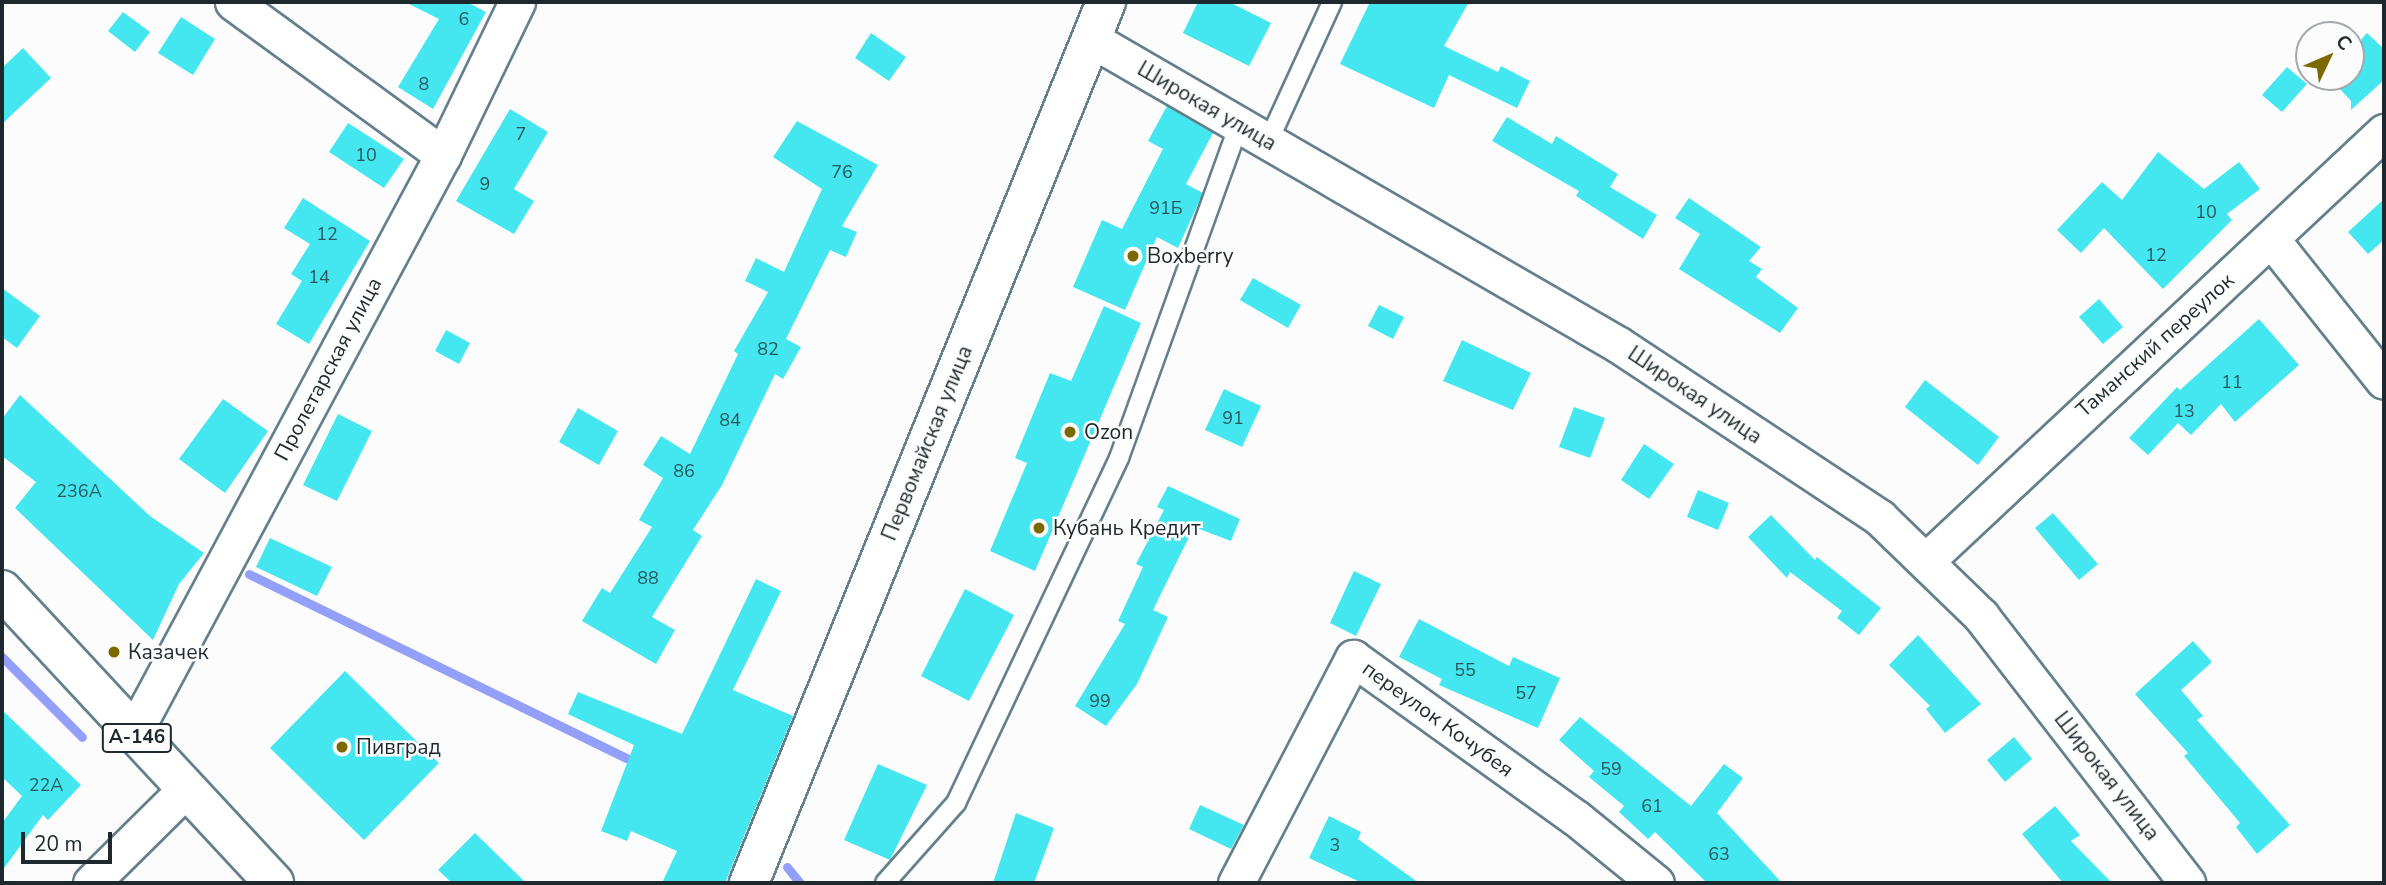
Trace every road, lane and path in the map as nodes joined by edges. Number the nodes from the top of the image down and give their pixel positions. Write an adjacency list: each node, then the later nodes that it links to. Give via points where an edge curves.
1 (233, 2): 7 (street)
2 (517, 2): 7 (street, Пролетарская улица)
3 (1332, 2): 6 (lane)
4 (1097, 13): 6 (street, Широкая улица); 16 (main road, Первомайская улица)
5 (2384, 132): 8 (street, Таманский переулок)
6 (1253, 133): 10 (street, Широкая улица, via 1619,345 1880,518); 17 (lane, via 1119,458 956,803)
7 (443, 155): 12 (street, Пролетарская улица)
8 (2271, 239): 9 (street); 10 (street, Таманский переулок)
9 (2384, 381)
10 (1928, 559): 20 (street, Широкая улица, via 1981,616)
11 (2, 590): 12 (main road, А-146)
12 (133, 734): 13 (main road, А-146)
13 (186, 789): 14 (street); 15 (main road, А-146)
14 (91, 883)
15 (274, 883)
16 (749, 883)
17 (885, 883)
18 (1236, 883): 19 (street, переулок Кочубея, via 1353,658 1576,818)
19 (1656, 883)
20 (2187, 883)

